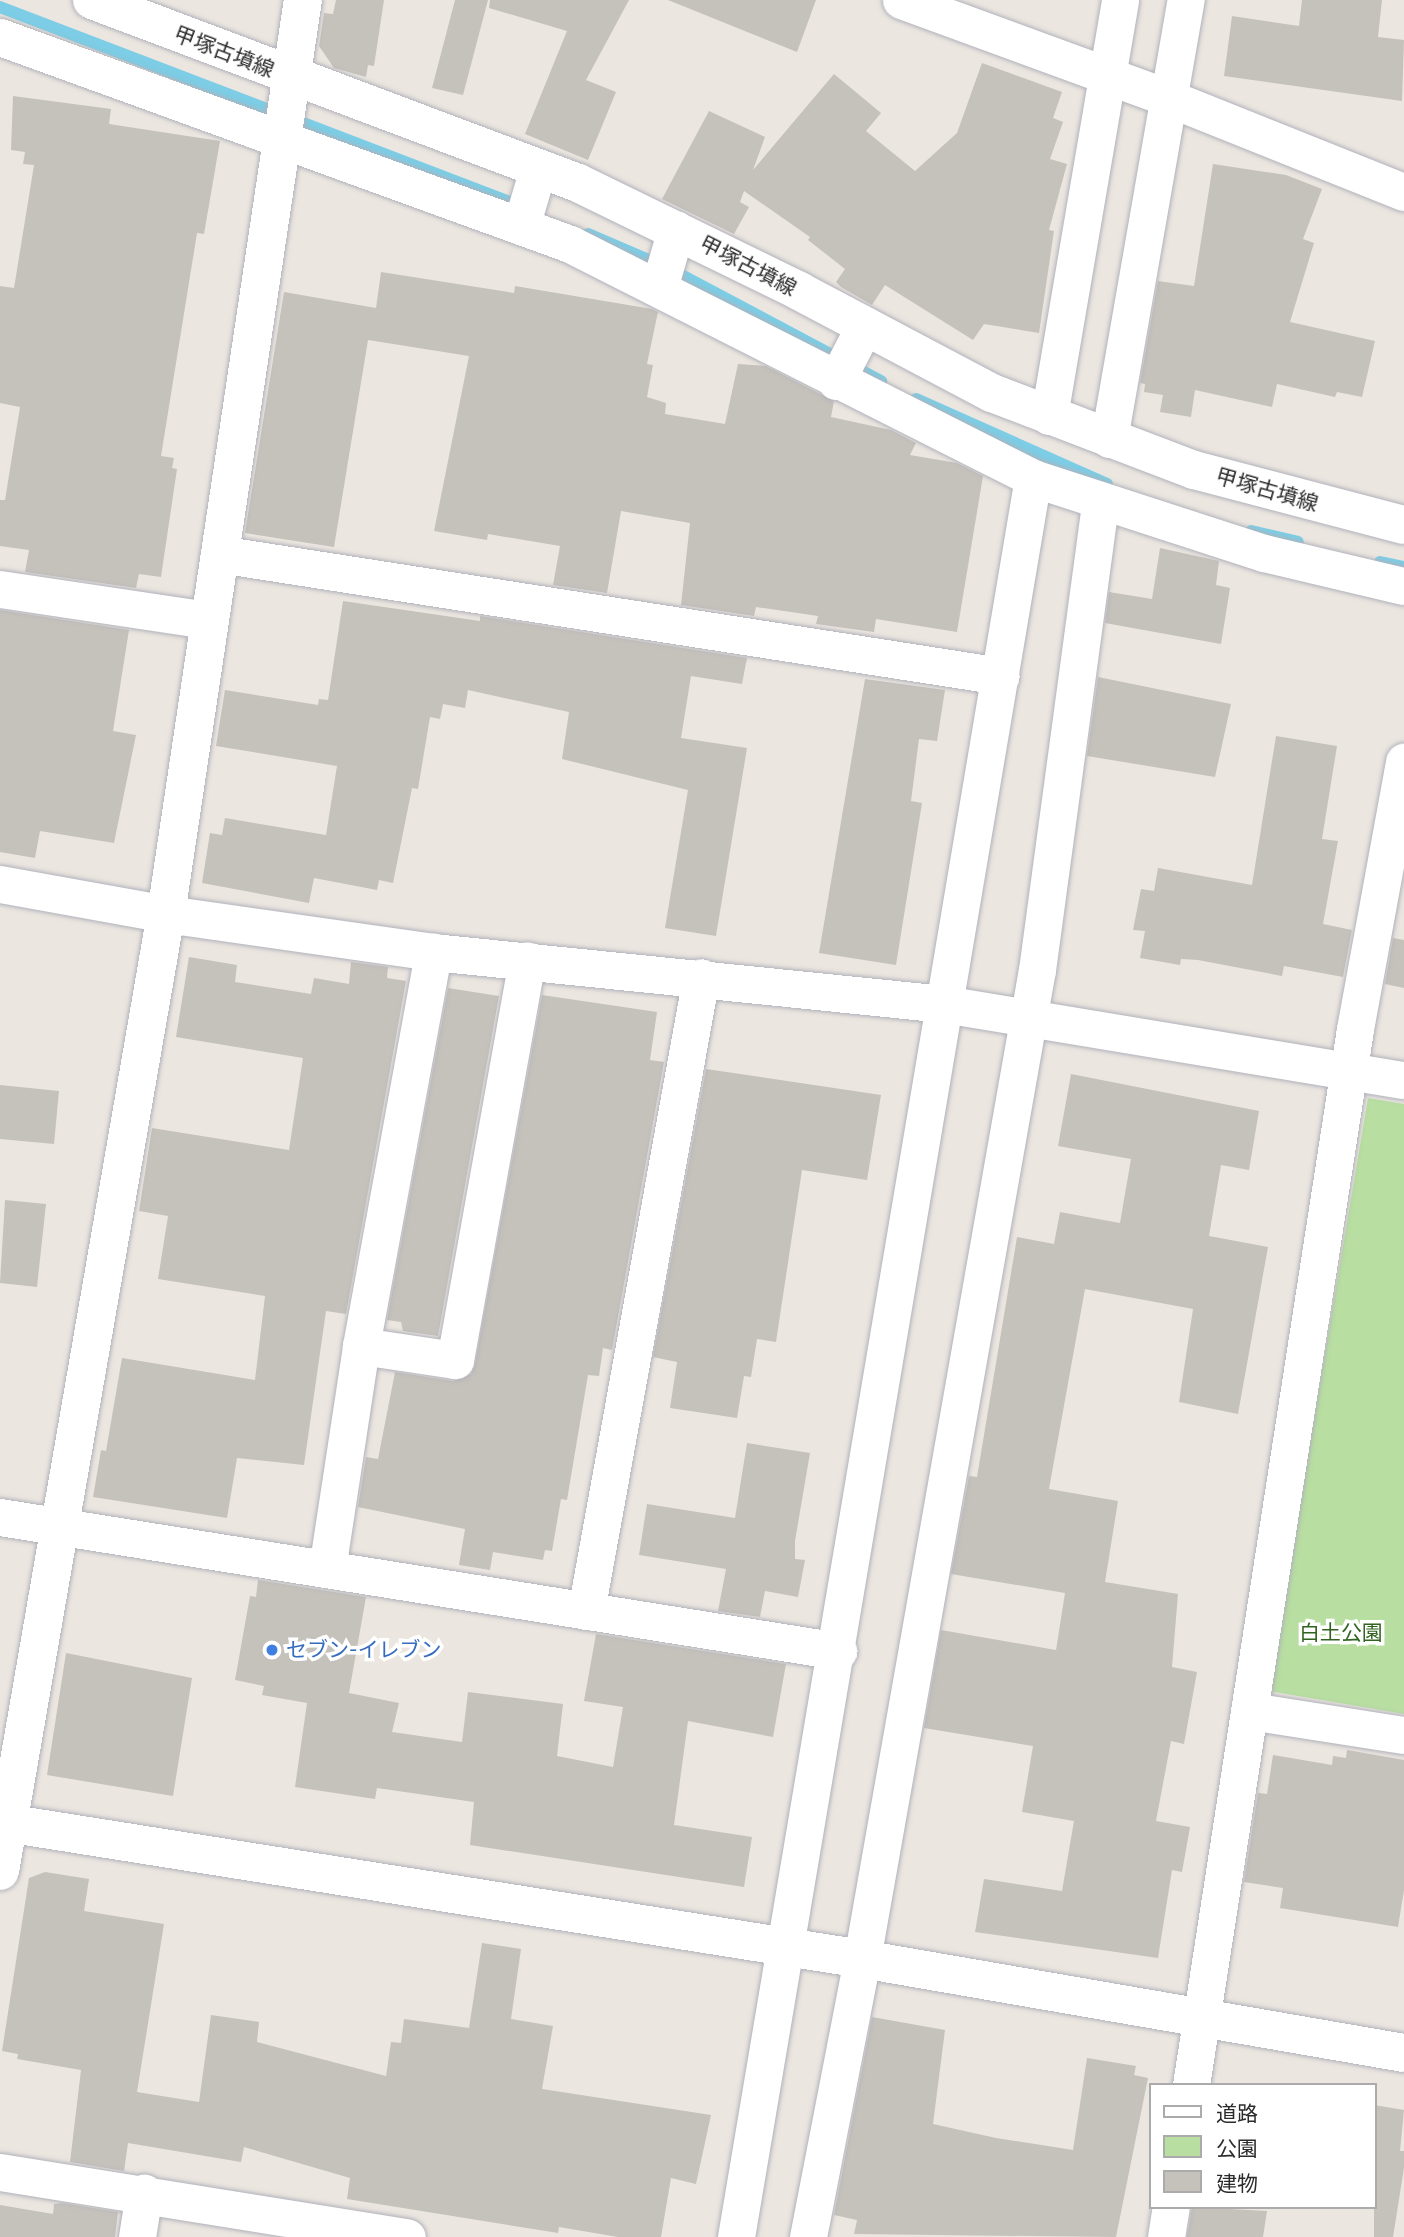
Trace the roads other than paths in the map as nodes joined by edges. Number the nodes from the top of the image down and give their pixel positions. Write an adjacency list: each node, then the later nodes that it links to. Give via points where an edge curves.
1 (92, 0): 9 (street, 甲塚古墳線)
2 (303, 0): 9 (street)
3 (901, 0): 7 (street)
4 (1120, 0): 7 (street)
5 (1186, 0): 8 (street)
6 (0, 37): 9 (street)
7 (1107, 77): 8 (street); 17 (street)
8 (1171, 99): 11 (street); 18 (street)
9 (289, 112): 10 (street, 甲塚古墳線); 12 (street); 22 (street)
10 (538, 169): 12 (street); 13 (street, 甲塚古墳線)
11 (1404, 192)
12 (521, 226): 14 (street, via 570,244)
13 (676, 229): 14 (street); 15 (street, 甲塚古墳線)
14 (659, 288): 16 (street)
15 (865, 326): 16 (street); 17 (street, 甲塚古墳線, via 992,394)
16 (836, 381): 19 (street)
17 (1049, 416): 18 (street, 甲塚古墳線)
18 (1109, 439): 21 (street, 甲塚古墳線, via 1194,470)
19 (1033, 478): 20 (street); 26 (street)
20 (1100, 503): 23 (street, via 1264,553); 34 (street)
21 (1404, 525)
22 (219, 554): 25 (street); 26 (street)
23 (1404, 586)
24 (0, 589): 25 (street)
25 (207, 620): 29 (street)
26 (1001, 676): 33 (street)
27 (1404, 768): 35 (street)
28 (0, 884): 29 (street)
29 (166, 914): 30 (street); 39 (street)
30 (433, 953): 31 (street); 37 (street)
31 (527, 960): 32 (street); 37 (street, via 455,1360)
32 (701, 977): 33 (street); 41 (street)
33 (944, 1004): 34 (street); 42 (street)
34 (1028, 1021): 35 (street); 48 (street)
35 (1349, 1072): 36 (street); 43 (street)
36 (1404, 1080)
37 (361, 1346): 40 (street)
38 (0, 1517): 39 (street)
39 (62, 1526): 40 (street); 45 (street)
40 (327, 1569): 41 (street)
41 (586, 1611): 42 (street)
42 (838, 1651): 47 (street)
43 (1250, 1712): 44 (street); 49 (street)
44 (1404, 1735)
45 (4, 1823): 46 (street); 47 (street)
46 (0, 1871)
47 (788, 1948): 48 (street); 57 (street)
48 (862, 1959): 49 (street); 58 (street)
49 (1202, 2018): 50 (street); 51 (street)
50 (1404, 2053)
51 (1191, 2083)
52 (0, 2172): 53 (street)
53 (144, 2193): 55 (street); 56 (street)
54 (1171, 2209): 59 (street)
55 (137, 2237)
56 (407, 2237)
57 (736, 2237)
58 (808, 2237)
59 (1166, 2237)

